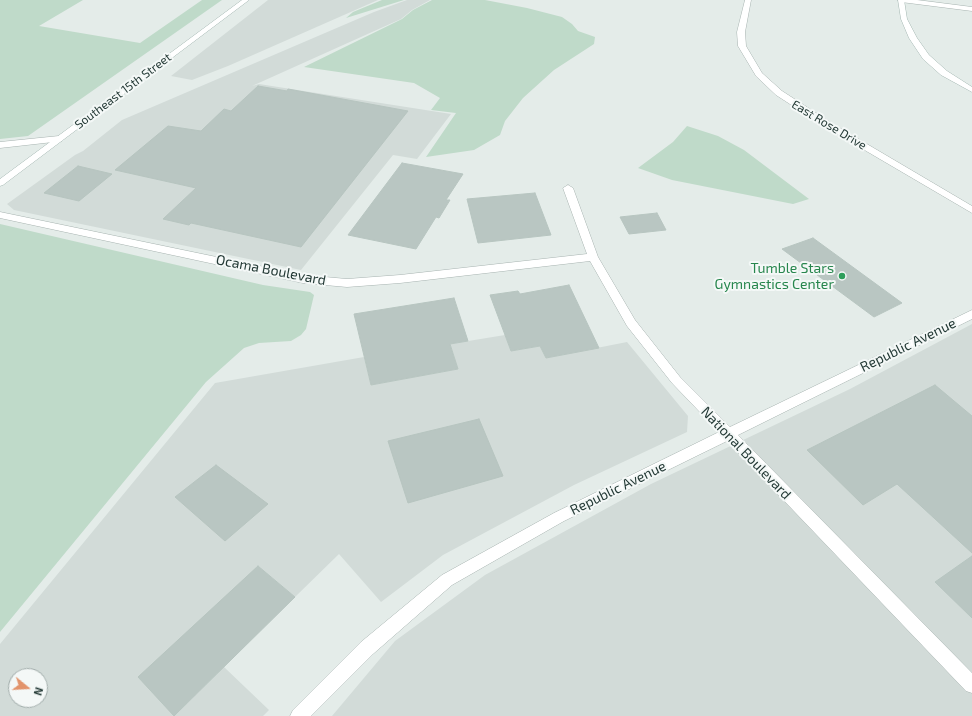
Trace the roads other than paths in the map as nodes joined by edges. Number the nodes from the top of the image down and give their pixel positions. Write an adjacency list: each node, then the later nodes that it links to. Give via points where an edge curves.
1 (246, 0): 6 (street, Southeast 15th Street)
2 (748, 0): 10 (street, East Rose Drive, via 741,32 742,46 759,74 779,93 816,118)
3 (901, 0): 4 (street); 5 (street, via 904,19 926,57 944,73)
4 (972, 9)
5 (972, 90)
6 (59, 139): 7 (street); 8 (street, Southeast 15th Street)
7 (0, 145)
8 (0, 183)
9 (568, 188): 12 (street, National Boulevard)
10 (972, 210)
11 (0, 215): 12 (street, Ocama Boulevard, via 303,279 347,283)
12 (594, 257): 14 (street, National Boulevard, via 631,323 676,380)
13 (972, 314): 14 (street, Republic Avenue)
14 (727, 433): 15 (street, National Boulevard); 16 (street, Republic Avenue, via 559,516 447,580 367,648)
15 (972, 685)
16 (300, 716)

